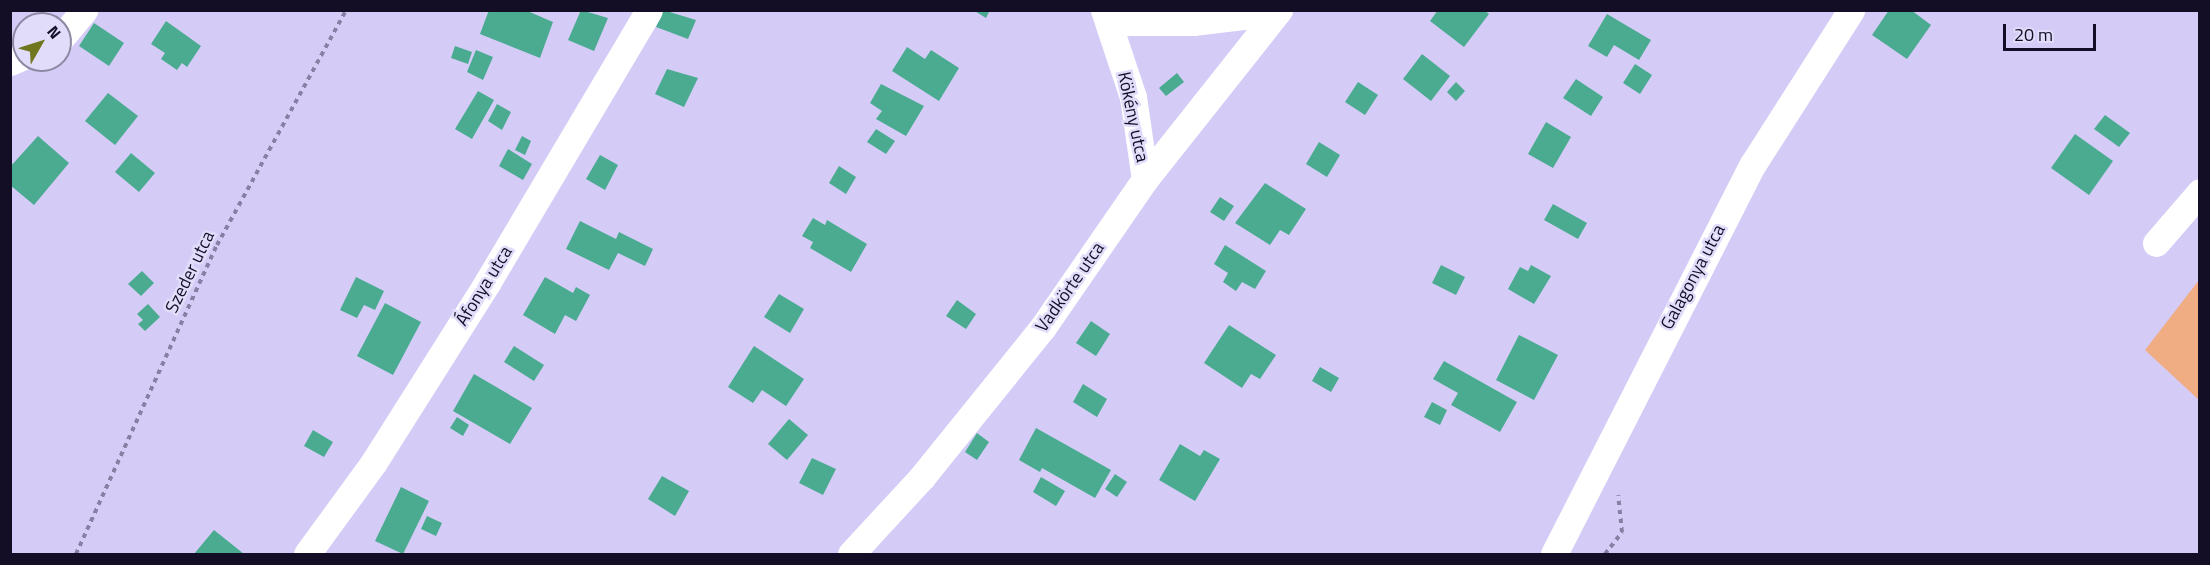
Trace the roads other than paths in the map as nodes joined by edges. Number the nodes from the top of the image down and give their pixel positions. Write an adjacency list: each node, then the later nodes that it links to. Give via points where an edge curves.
1 (84, 10): 6 (street)
2 (649, 10): 10 (street, Áfonya utca, via 487,283 374,462)
3 (1851, 10): 12 (street, Galagonya utca, via 1753,164)
4 (1278, 11): 5 (street, Kökény utca, via 1193,22); 7 (street, Vadkörte utca)
5 (1106, 16): 7 (street, Kökény utca, via 1132,97)
6 (72, 25)
7 (1145, 179): 11 (street, Vadkörte utca, via 1043,327 922,477)
8 (2199, 192): 9 (street)
9 (2156, 243)
10 (307, 555)
11 (851, 555)
12 (1554, 555)

